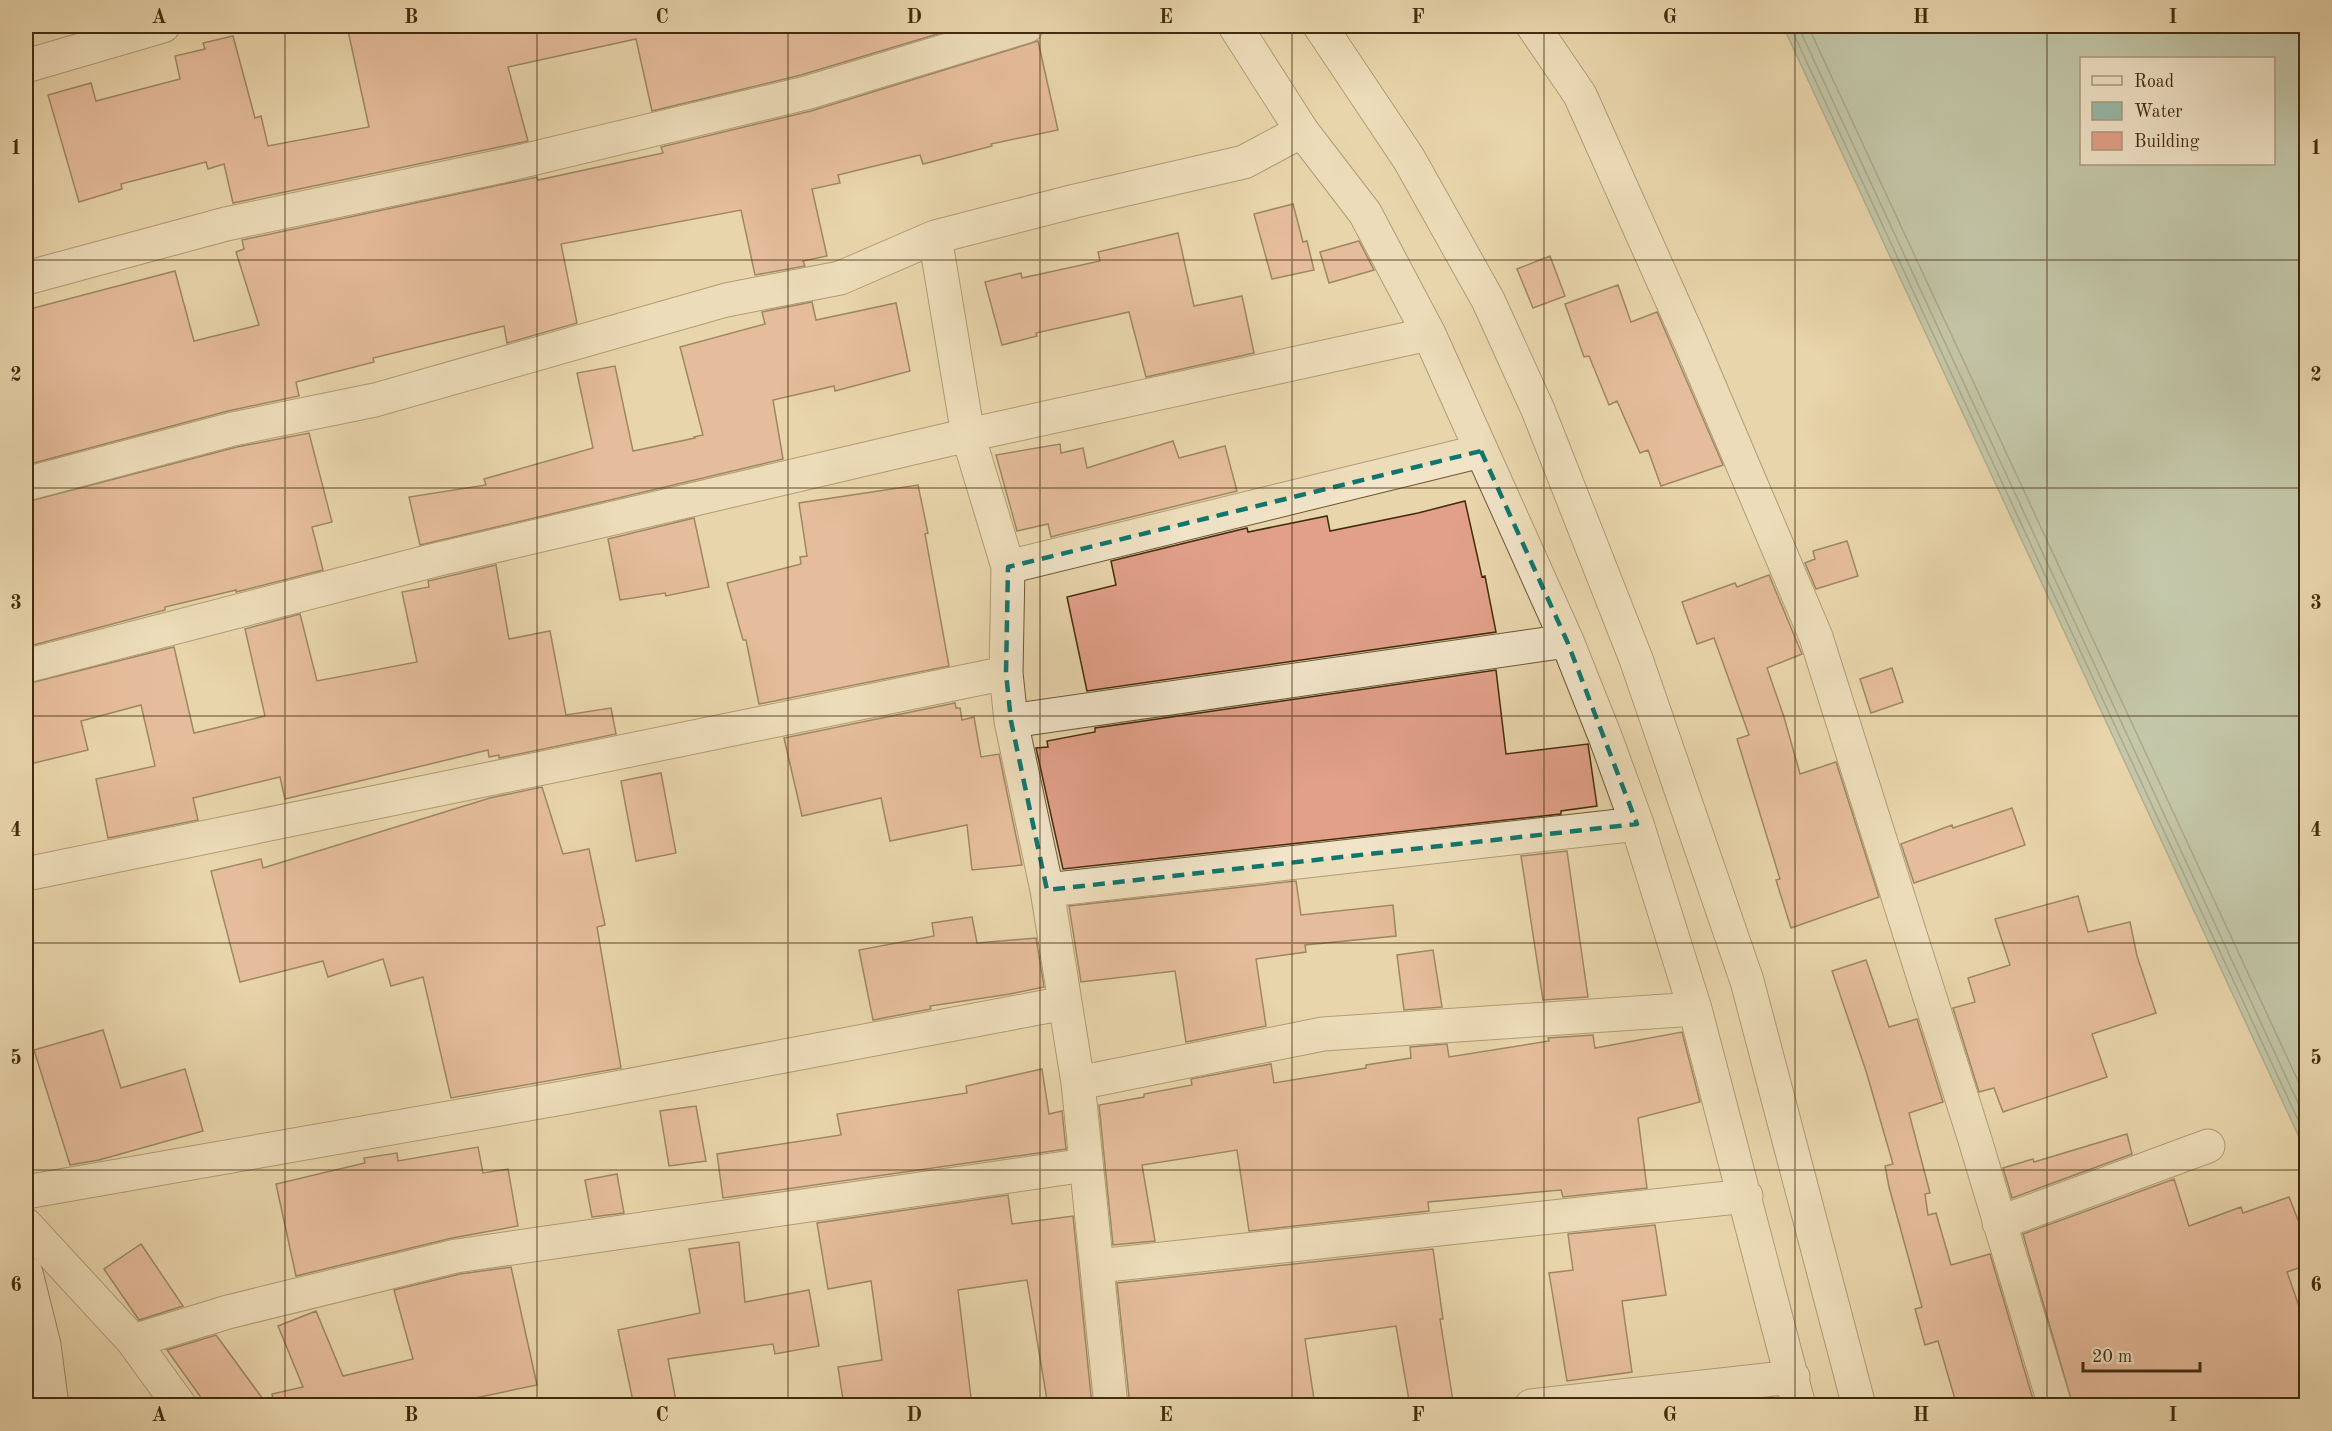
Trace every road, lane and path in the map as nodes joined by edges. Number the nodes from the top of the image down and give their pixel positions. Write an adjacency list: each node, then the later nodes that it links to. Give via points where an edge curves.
1 (163, 26): 6 (street)
2 (1027, 26): 9 (street, via 806,93 502,166 226,224)
3 (1235, 26): 7 (street)
4 (1320, 26): 39 (street, via 1409,159 1488,300 1538,410 1632,648 1747,981)
5 (1533, 26): 29 (street, via 1585,106 1816,637)
6 (26, 66)
7 (1302, 131): 8 (street, via 1244,162); 10 (street, via 1365,213)
8 (934, 237): 11 (street); 13 (street, via 840,278 726,300 375,400 232,429)
9 (26, 278)
10 (1429, 334): 11 (street); 12 (street)
11 (968, 435): 14 (street); 16 (street, via 435,560)
12 (1481, 451): 14 (street); 15 (street)
13 (26, 484)
14 (1008, 567): 17 (street)
15 (1567, 641): 18 (street); 19 (street)
16 (26, 666)
17 (1006, 673): 18 (street); 20 (street)
18 (1011, 721): 21 (street)
19 (1637, 824): 21 (street); 23 (street)
20 (26, 874)
21 (1047, 890): 22 (street)
22 (1065, 1003): 24 (street); 27 (street, via 568,1097)
23 (1695, 1009): 24 (street, via 1323,1034); 28 (street)
24 (1078, 1083): 26 (street)
25 (2208, 1146): 29 (street)
26 (1086, 1165): 31 (street); 33 (street, via 456,1256 228,1312)
27 (26, 1192)
28 (1746, 1196): 31 (street); 34 (street)
29 (1999, 1223): 40 (street)
30 (26, 1225): 33 (street)
31 (1098, 1266): 37 (street)
32 (26, 1273): 35 (street, via 44,1345)
33 (133, 1341): 36 (street)
34 (1796, 1391): 38 (street)
35 (52, 1406)
36 (180, 1406)
37 (1112, 1406)
38 (1531, 1406)
39 (1859, 1406)
40 (2055, 1406)

